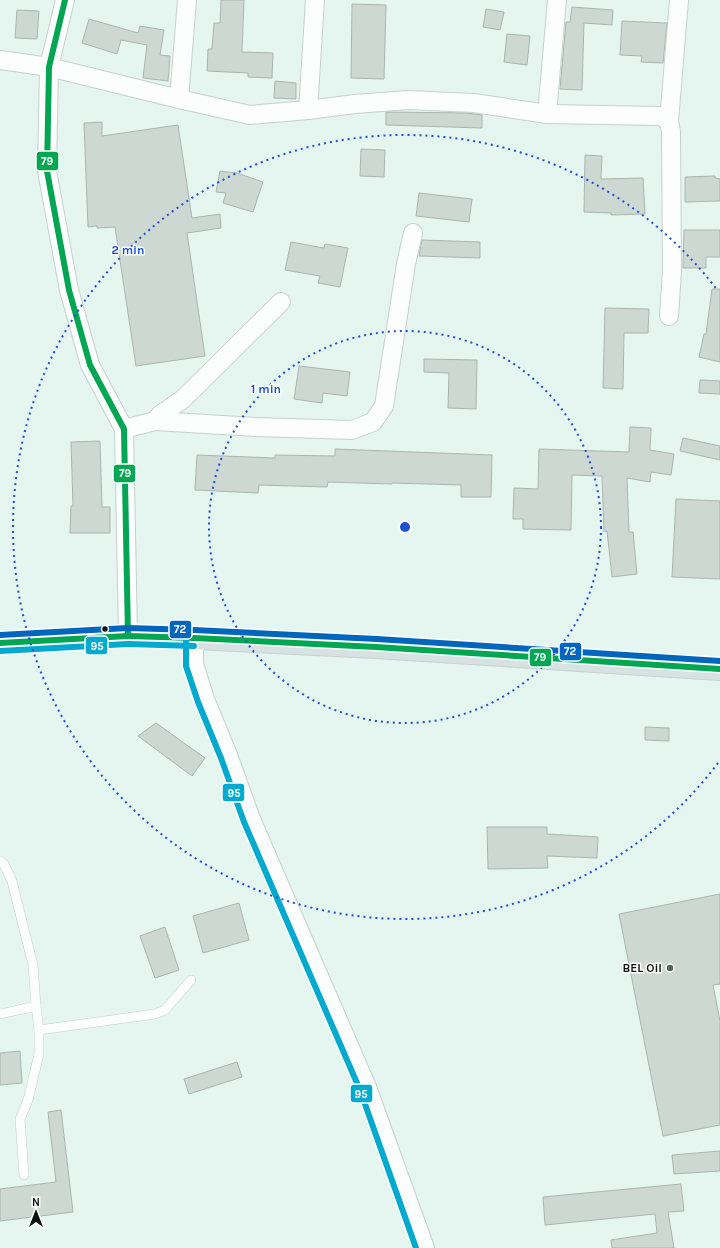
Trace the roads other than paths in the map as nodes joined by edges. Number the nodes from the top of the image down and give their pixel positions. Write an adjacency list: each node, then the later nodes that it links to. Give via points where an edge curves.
1 (65, 0): 7 (street)
2 (187, 0): 8 (street)
3 (315, 0): 9 (street)
4 (557, 0): 10 (street)
5 (679, 0): 11 (street)
6 (0, 60): 7 (street)
7 (49, 67): 8 (street); 16 (street, via 47,171 69,290 90,364)
8 (179, 99): 9 (street, via 250,115)
9 (308, 110): 10 (street, via 408,100 474,103)
10 (547, 114): 11 (street, via 660,116)
11 (669, 121): 14 (street, via 672,248)
12 (413, 233): 15 (street, via 384,406 373,422 352,430)
13 (281, 302): 15 (street, via 183,399)
14 (669, 316)
15 (155, 421): 16 (street)
16 (124, 429): 17 (street)
17 (128, 636): 18 (main road); 19 (main road)
18 (194, 638): 20 (main road); 27 (street, via 194,664 205,699 251,819 367,1087)
19 (0, 643)
20 (720, 669)
21 (0, 861): 23 (lane, via 12,880 33,965)
22 (191, 980): 25 (lane, via 165,1010 155,1014)
23 (36, 1006): 24 (lane); 25 (lane)
24 (0, 1014)
25 (39, 1030): 26 (lane, via 39,1054 28,1100 20,1119)
26 (24, 1175)
27 (425, 1248)

